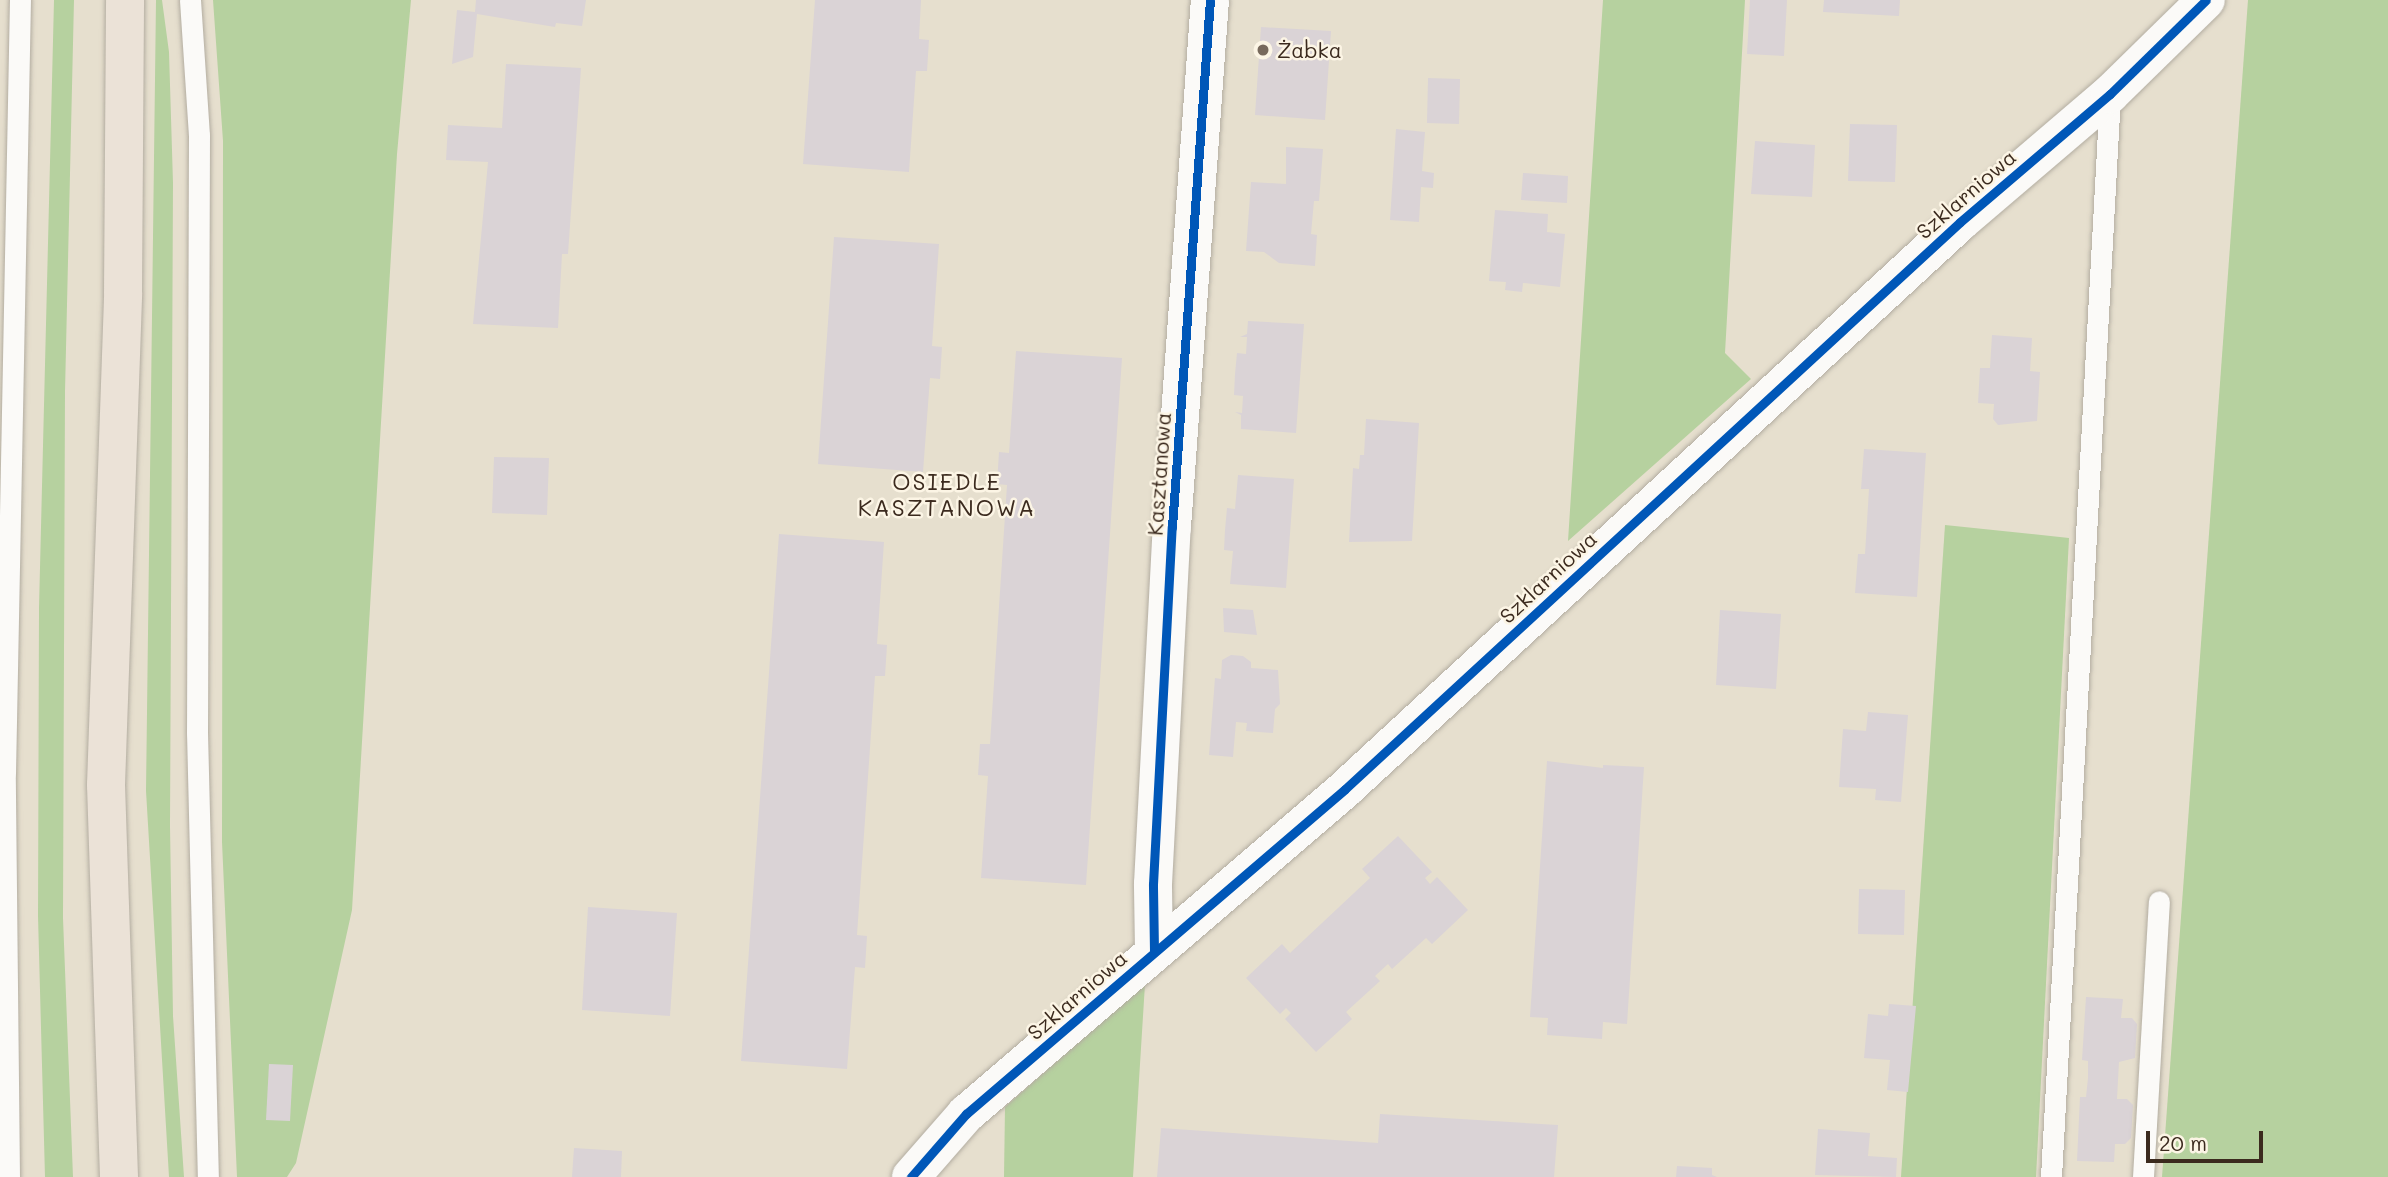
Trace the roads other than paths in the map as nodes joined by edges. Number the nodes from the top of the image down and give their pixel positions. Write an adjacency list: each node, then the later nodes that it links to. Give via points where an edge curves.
1 (20, 0): 9 (lane, via 5,773)
2 (125, 0): 10 (highway, via 123,293 106,785)
3 (190, 0): 11 (lane, via 199,135 197,732)
4 (1210, 0): 8 (street, Kasztanowa, via 1172,527 1153,884)
5 (2206, 0): 6 (street, Szklarniowa)
6 (2110, 94): 8 (street, Szklarniowa, via 1959,222 1345,789); 13 (lane)
7 (2159, 901): 14 (lane)
8 (1154, 951): 12 (street, Szklarniowa, via 966,1114)
9 (9, 1177)
10 (118, 1177)
11 (208, 1177)
12 (911, 1177)
13 (2051, 1177)
14 (2143, 1177)

